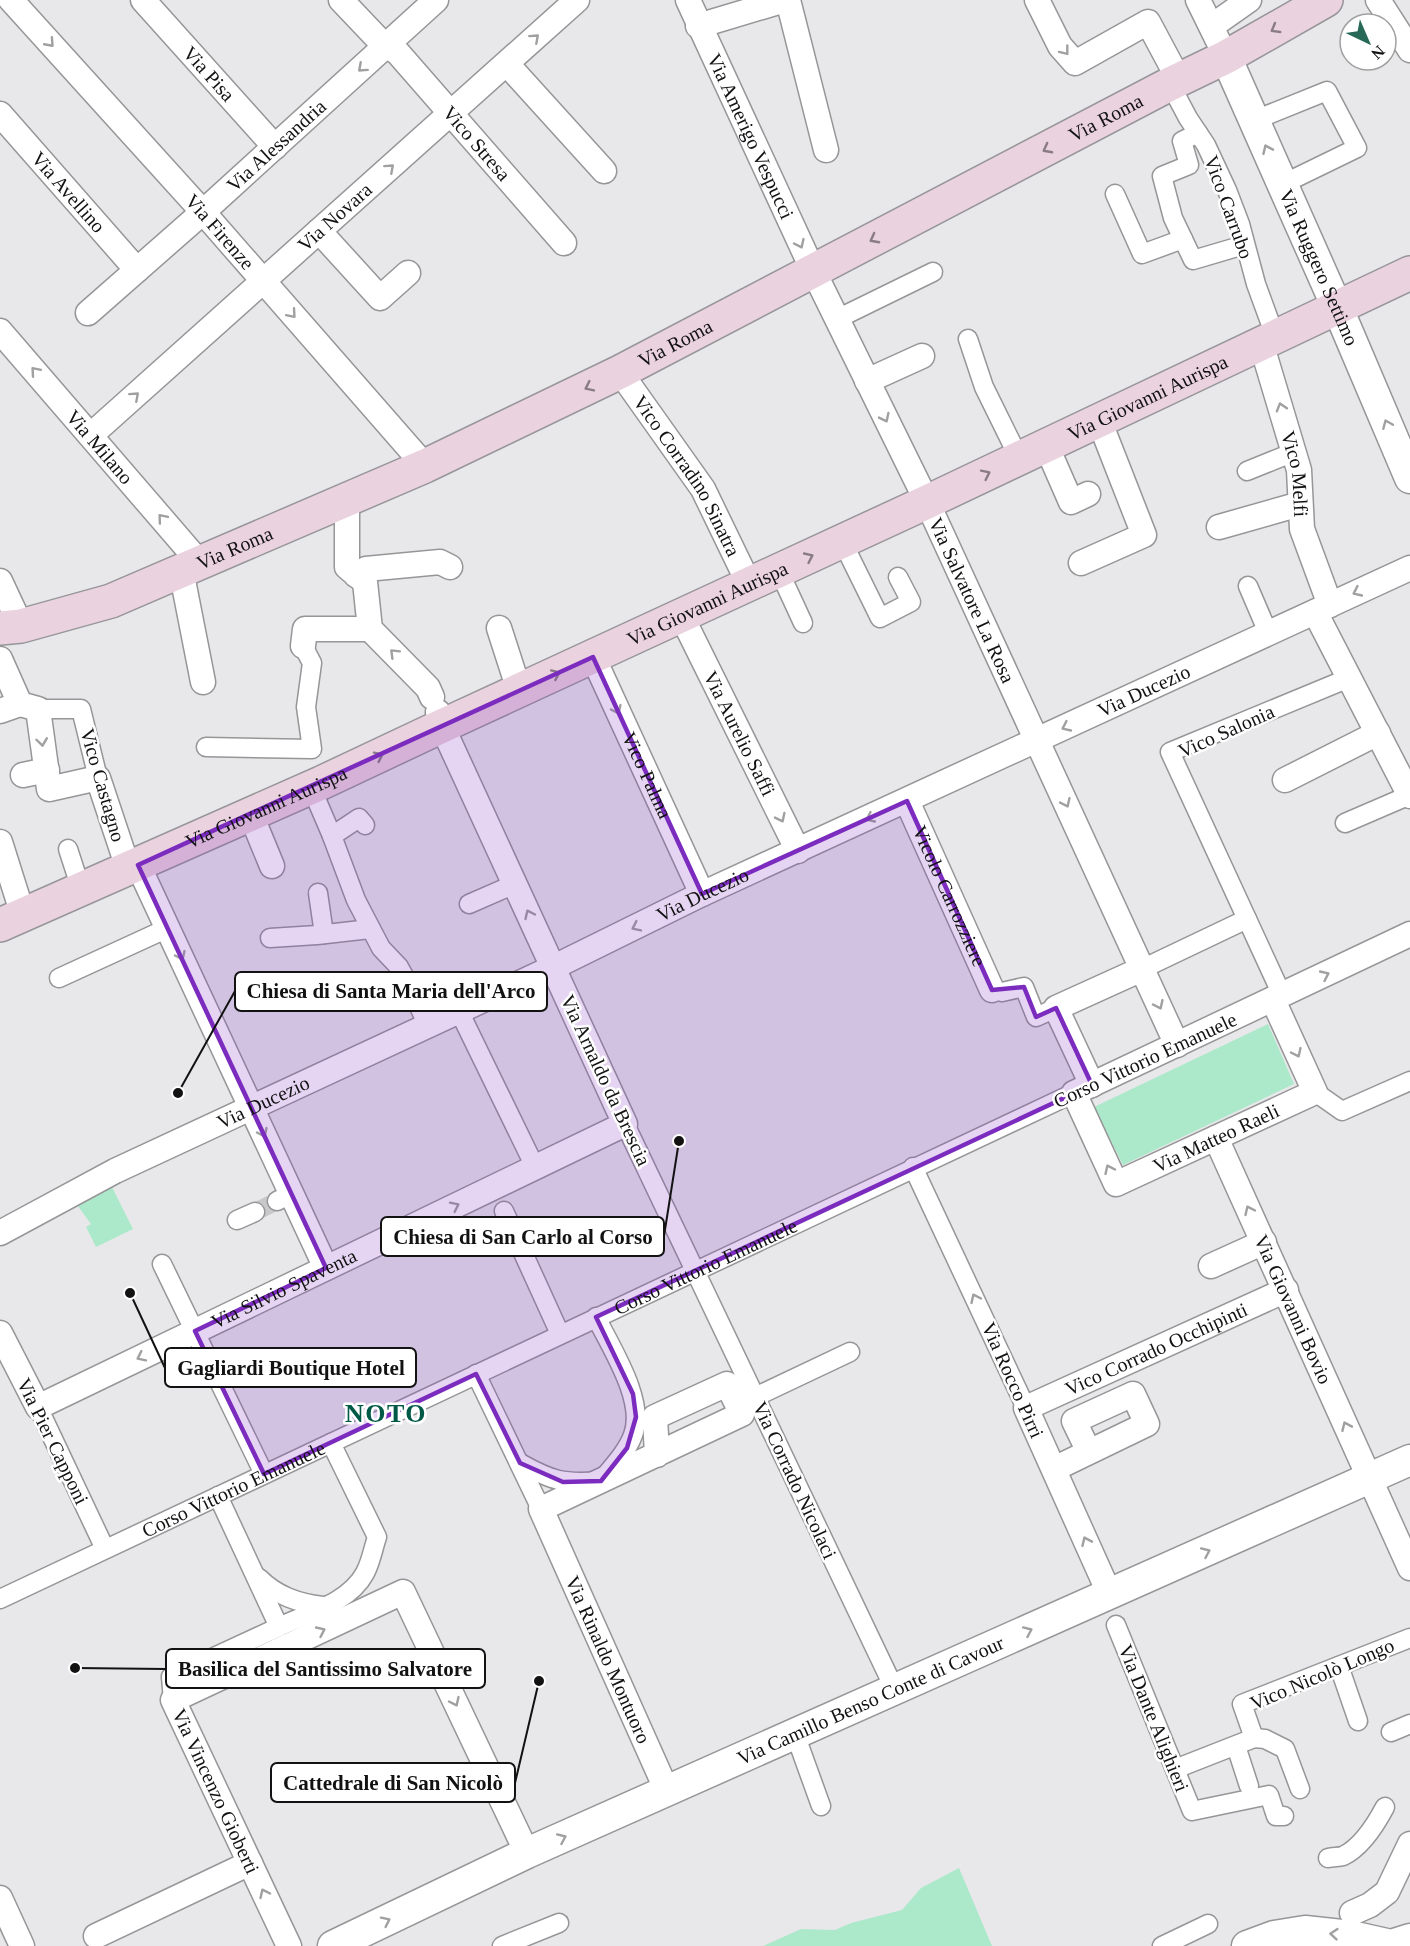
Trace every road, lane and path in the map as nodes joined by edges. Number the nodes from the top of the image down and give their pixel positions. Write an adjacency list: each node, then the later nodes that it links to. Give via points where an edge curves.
1 (11, 0): 29 (street, Via Firenze, one-way to 29)
2 (143, 0): 24 (street, Via Pisa)
3 (340, 0): 15 (street, Vico Stresa)
4 (436, 0): 15 (street, Via Alessandria)
5 (577, 0): 18 (street, Via Novara, one-way to 5)
6 (688, 0): 13 (street, Via Amerigo Vespucci)
7 (787, 0): 13 (street); 25 (street)
8 (1037, 0): 19 (street, one-way to 19, via 1060,46 1075,63 1148,22)
9 (1198, 0): 14 (street)
10 (1249, 0): 14 (street)
11 (1326, 0): 17 (main road, Via Roma, one-way to 17)
12 (1378, 0): 16 (street)
13 (698, 26): 35 (street, Via Amerigo Vespucci, one-way to 35)
14 (1212, 26): 17 (street)
15 (387, 45): 21 (street, Vico Stresa); 24 (street, Via Alessandria, one-way to 24)
16 (1410, 50)
17 (1226, 57): 19 (main road, Via Roma); 22 (street, Via Ruggero Settimo)
18 (507, 64): 21 (street, Via Novara); 26 (street)
19 (1174, 82): 23 (street, Vico Carrubo); 35 (main road, Via Roma, one-way to 35)
20 (0, 114): 34 (street, Via Avellino)
21 (450, 114): 30 (street, Via Novara, one-way to 21); 32 (street, Vico Stresa)
22 (1255, 120): 27 (street, Via Ruggero Settimo, one-way to 22); 27 (street, via 1328,91 1357,148)
23 (1198, 133): 31 (street, via 1182,141 1189,165 1162,176 1173,218); 33 (street, Vico Carrubo, via 1227,190)
24 (275, 147): 29 (street, Via Alessandria)
25 (826, 150)
26 (604, 171)
27 (1282, 184): 40 (street, Via Ruggero Settimo)
28 (1115, 194): 31 (street, via 1142,254)
29 (203, 212): 34 (street, Via Alessandria); 39 (street, Via Firenze)
30 (319, 231): 37 (street, via 380,298); 39 (street, Via Novara)
31 (1184, 239): 33 (street, via 1193,260)
32 (564, 243)
33 (1244, 245): 45 (street, Vico Carrubo)
34 (137, 270): 41 (street, Via Alessandria)
35 (813, 271): 42 (street, Via Salvatore La Rosa); 47 (main road, Via Roma)
36 (933, 272): 42 (street)
37 (408, 273)
38 (1410, 273): 40 (main road, Via Giovanni Aurispa)
39 (264, 281): 50 (street, Via Novara, one-way to 39); 53 (street, Via Firenze, one-way to 53)
40 (1337, 306): 45 (main road, Via Giovanni Aurispa); 55 (street, Via Ruggero Settimo, one-way to 40)
41 (88, 313)
42 (837, 319): 48 (street, Via Salvatore La Rosa)
43 (0, 331): 50 (street, Via Milano, one-way to 43)
44 (968, 339): 51 (street, via 984,387)
45 (1268, 340): 49 (main road, Via Giovanni Aurispa); 52 (street, Vico Melfi, one-way to 45)
46 (922, 356): 48 (street)
47 (620, 372): 53 (main road, Via Roma, one-way to 53); 70 (street, Vico Corradino Sinatra, via 703,489)
48 (867, 381): 58 (street, Via Salvatore La Rosa, one-way to 58)
49 (1099, 420): 51 (main road, Via Giovanni Aurispa); 62 (street, via 1144,535)
50 (92, 435): 63 (street, Via Milano, one-way to 50)
51 (1032, 452): 56 (street, via 1071,502); 58 (main road, Via Giovanni Aurispa, one-way to 51)
52 (1294, 452): 54 (street); 59 (street, Vico Melfi)
53 (424, 466): 57 (main road, Via Roma)
54 (1247, 471)
55 (1410, 478)
56 (1088, 494)
57 (347, 499): 63 (main road, Via Roma); 67 (street, via 347,567)
58 (927, 502): 61 (main road, Via Giovanni Aurispa); 88 (street, Via Salvatore La Rosa)
59 (1300, 504): 60 (street); 72 (street, Vico Melfi, via 1302,529)
60 (1219, 527)
61 (842, 541): 66 (main road, Via Giovanni Aurispa, one-way to 61); 68 (street, via 880,618 911,602)
62 (1081, 563)
63 (190, 567): 75 (main road, Via Roma, via 111,601); 83 (street)
64 (450, 567): 67 (street, via 440,562 366,569)
65 (1410, 568): 72 (street, Via Ducezio, one-way to 72)
66 (779, 571): 70 (main road, Via Giovanni Aurispa); 74 (street)
67 (357, 575): 77 (street, via 365,582)
68 (898, 577)
69 (0, 581): 75 (street)
70 (749, 584): 73 (main road, Via Giovanni Aurispa)
71 (1248, 586): 78 (street)
72 (1322, 608): 78 (street, Via Ducezio); 82 (street, Vico Melfi)
73 (681, 615): 80 (main road, Via Giovanni Aurispa); 103 (street, Via Aurelio Saffi, one-way to 103)
74 (803, 623)
75 (11, 627)
76 (500, 627): 84 (street)
77 (370, 629): 79 (street, via 305,629); 86 (street, Via Arnaldo da Brescia, one-way to 77, via 428,688)
78 (1269, 634): 88 (street, Via Ducezio, one-way to 88)
79 (303, 646): 89 (street, via 312,663 306,706 312,749)
80 (593, 657): 84 (main road, Via Giovanni Aurispa, one-way to 80); 109 (street, Vico Palma, one-way to 109)
81 (0, 659): 85 (street)
82 (1349, 678): 87 (street, Vico Melfi); 111 (street, Vico Salonia, via 1170,752)
83 (203, 682)
84 (519, 690): 86 (main road, Via Giovanni Aurispa)
85 (19, 708): 90 (street, one-way to 90); 92 (street, Vico Castagno, via 81,709)
86 (437, 712): 94 (main road, Via Giovanni Aurispa, one-way to 86); 106 (street, Via Arnaldo da Brescia)
87 (1378, 733): 93 (street); 95 (street, Vico Melfi)
88 (1036, 741): 96 (street, Via Ducezio); 119 (street, Via Salvatore La Rosa, one-way to 119)
89 (206, 747)
90 (46, 770): 91 (street); 92 (street, via 49,789)
91 (23, 775)
92 (98, 778): 105 (street, Vico Castagno)
93 (1285, 780)
94 (311, 788): 97 (main road, Via Giovanni Aurispa); 100 (street)
95 (1410, 795): 98 (street)
96 (907, 801): 103 (street, Via Ducezio, one-way to 103); 121 (street, Vicolo Carrozziere)
97 (251, 814): 104 (street); 105 (main road, Via Giovanni Aurispa)
98 (1345, 823)
99 (365, 825): 100 (street, via 359,818)
100 (332, 836): 114 (street)
101 (0, 842): 112 (street)
102 (68, 849): 107 (street)
103 (798, 851): 109 (street, Via Ducezio)
104 (273, 866)
105 (133, 867): 107 (main road, Via Giovanni Aurispa); 113 (street, Vico Castagno)
106 (515, 884): 110 (street); 118 (street, Via Arnaldo da Brescia, one-way to 106)
107 (81, 889): 112 (main road, Via Giovanni Aurispa)
108 (318, 893): 115 (street)
109 (702, 894): 118 (street, Via Ducezio, one-way to 118)
110 (469, 904)
111 (1247, 919): 119 (street); 122 (street)
112 (11, 920)
113 (168, 928): 120 (street); 130 (street, Vico Castagno, one-way to 130)
114 (370, 929): 115 (street); 125 (street, via 399,967)
115 (324, 934): 117 (street)
116 (1410, 934): 122 (street, Corso Vittorio Emanuele, one-way to 116)
117 (270, 938)
118 (554, 967): 124 (street, Via Ducezio); 131 (street, Via Arnaldo da Brescia)
119 (1142, 969): 123 (street); 126 (street, Via Salvatore La Rosa, one-way to 126)
120 (59, 978)
121 (992, 990): 123 (street, via 1023,987 1036,1017)
122 (1277, 997): 126 (street, Corso Vittorio Emanuele); 129 (street, one-way to 129)
123 (1056, 1008): 128 (street)
124 (459, 1011): 125 (street, Via Ducezio); 133 (street)
125 (428, 1026): 130 (street, Via Ducezio)
126 (1177, 1045): 128 (street, Corso Vittorio Emanuele)
127 (1410, 1081): 129 (street, via 1342,1111)
128 (1083, 1089): 132 (street, Via Matteo Raeli, one-way to 128, via 1116,1184); 134 (street, Corso Vittorio Emanuele)
129 (1315, 1092): 132 (street, Via Matteo Raeli)
130 (251, 1106): 138 (street, Via Ducezio, via 115,1170); 142 (street, Vico Castagno, one-way to 142, via 284,1197)
131 (625, 1124): 133 (street, Via Silvio Spaventa); 143 (street, Via Arnaldo da Brescia)
132 (1216, 1138): 139 (street, Via Giovanni Bovio, one-way to 132)
133 (535, 1167): 142 (street, Via Silvio Spaventa, one-way to 133)
134 (914, 1167): 143 (street, Corso Vittorio Emanuele); 153 (street, Via Rocco Pirri, one-way to 134)
135 (504, 1211): 147 (street)
136 (255, 1212): 137 (street)
137 (237, 1220)
138 (0, 1233)
139 (1264, 1242): 141 (street); 144 (street, Via Giovanni Bovio)
140 (162, 1264): 146 (street)
141 (1211, 1266)
142 (326, 1268): 146 (street, Via Silvio Spaventa)
143 (695, 1270): 145 (street, Corso Vittorio Emanuele); 151 (street, Via Corrado Nicolaci)
144 (1286, 1290): 153 (street, Vico Corrado Occhipinti); 161 (street, Via Giovanni Bovio, one-way to 144)
145 (596, 1317): 147 (street, Corso Vittorio Emanuele); 162 (street, via 633,1394 636,1417 627,1448)
146 (195, 1331): 152 (street, Via Silvio Spaventa, one-way to 152); 160 (street)
147 (560, 1335): 150 (street, Corso Vittorio Emanuele)
148 (3, 1347): 152 (street, Via Pier Capponi)
149 (850, 1352): 151 (street)
150 (476, 1374): 154 (street, Corso Vittorio Emanuele); 158 (street)
151 (755, 1397): 175 (street, Via Corrado Nicolaci)
152 (38, 1407): 165 (street, Via Pier Capponi)
153 (1026, 1408): 159 (street, Via Rocco Pirri)
154 (331, 1443): 160 (street, Corso Vittorio Emanuele); 170 (street, via 377,1537 359,1583)
155 (1089, 1452): 159 (street)
156 (657, 1455): 162 (street)
157 (1410, 1460): 161 (street, Via Camillo Benso Conte di Cavour)
158 (519, 1463): 162 (street, via 546,1478 563,1482); 164 (street)
159 (1054, 1469): 168 (street, Via Rocco Pirri, one-way to 159)
160 (264, 1474): 163 (street, Corso Vittorio Emanuele)
161 (1370, 1479): 166 (street, Via Giovanni Bovio); 168 (street, Via Camillo Benso Conte di Cavour, one-way to 161)
162 (601, 1481): 164 (street)
163 (218, 1496): 165 (street, Corso Vittorio Emanuele); 167 (street)
164 (546, 1519): 185 (street, Via Rinaldo Montuoro)
165 (105, 1550): 169 (street, Corso Vittorio Emanuele)
166 (1410, 1568)
167 (253, 1572): 170 (street, via 280,1594 301,1604); 172 (street)
168 (1110, 1595): 175 (street, Via Camillo Benso Conte di Cavour, one-way to 168)
169 (0, 1599)
170 (325, 1606): 172 (street)
171 (1116, 1624): 183 (street, Via Dante Alighieri)
172 (279, 1627): 176 (street, Via Vincenzo Gioberti, via 171,1677)
173 (1410, 1638): 174 (street, Vico Nicolò Longo)
174 (1339, 1666): 177 (street); 181 (street, Vico Nicolò Longo, via 1242,1704)
175 (895, 1690): 180 (street, Via Camillo Benso Conte di Cavour)
176 (172, 1700): 191 (street, one-way to 191, via 403,1592); 193 (street, Via Vincenzo Gioberti)
177 (1358, 1721)
178 (1410, 1724): 179 (street)
179 (1391, 1732)
180 (795, 1734): 185 (street, Via Camillo Benso Conte di Cavour); 187 (street)
181 (1254, 1738): 182 (street, Vico Nicolò Longo); 184 (street, via 1265,1738 1285,1749)
182 (1236, 1746): 183 (street, Vico Nicolò Longo); 186 (street)
183 (1175, 1769): 186 (street, Via Dante Alighieri, via 1192,1811)
184 (1300, 1789)
185 (667, 1791): 191 (street, Via Camillo Benso Conte di Cavour, one-way to 185)
186 (1251, 1792): 189 (street, via 1269,1795 1276,1815)
187 (821, 1806)
188 (1385, 1807): 192 (street, via 1363,1840 1343,1856)
189 (1284, 1815)
190 (1410, 1844): 195 (street, via 1387,1892)
191 (527, 1853): 202 (street, Via Camillo Benso Conte di Cavour, one-way to 191)
192 (1328, 1858)
193 (250, 1863): 198 (street); 201 (street, Via Vincenzo Gioberti, one-way to 193)
194 (0, 1899): 200 (street)
195 (1352, 1913)
196 (559, 1923): 203 (street)
197 (1208, 1924): 204 (street)
198 (96, 1936)
199 (1410, 1939): 206 (street)
200 (22, 1946)
201 (289, 1946)
202 (333, 1946)
203 (502, 1946)
204 (1162, 1946)
205 (1247, 1946): 206 (street, one-way to 205, via 1305,1931)
206 (1391, 1946)

